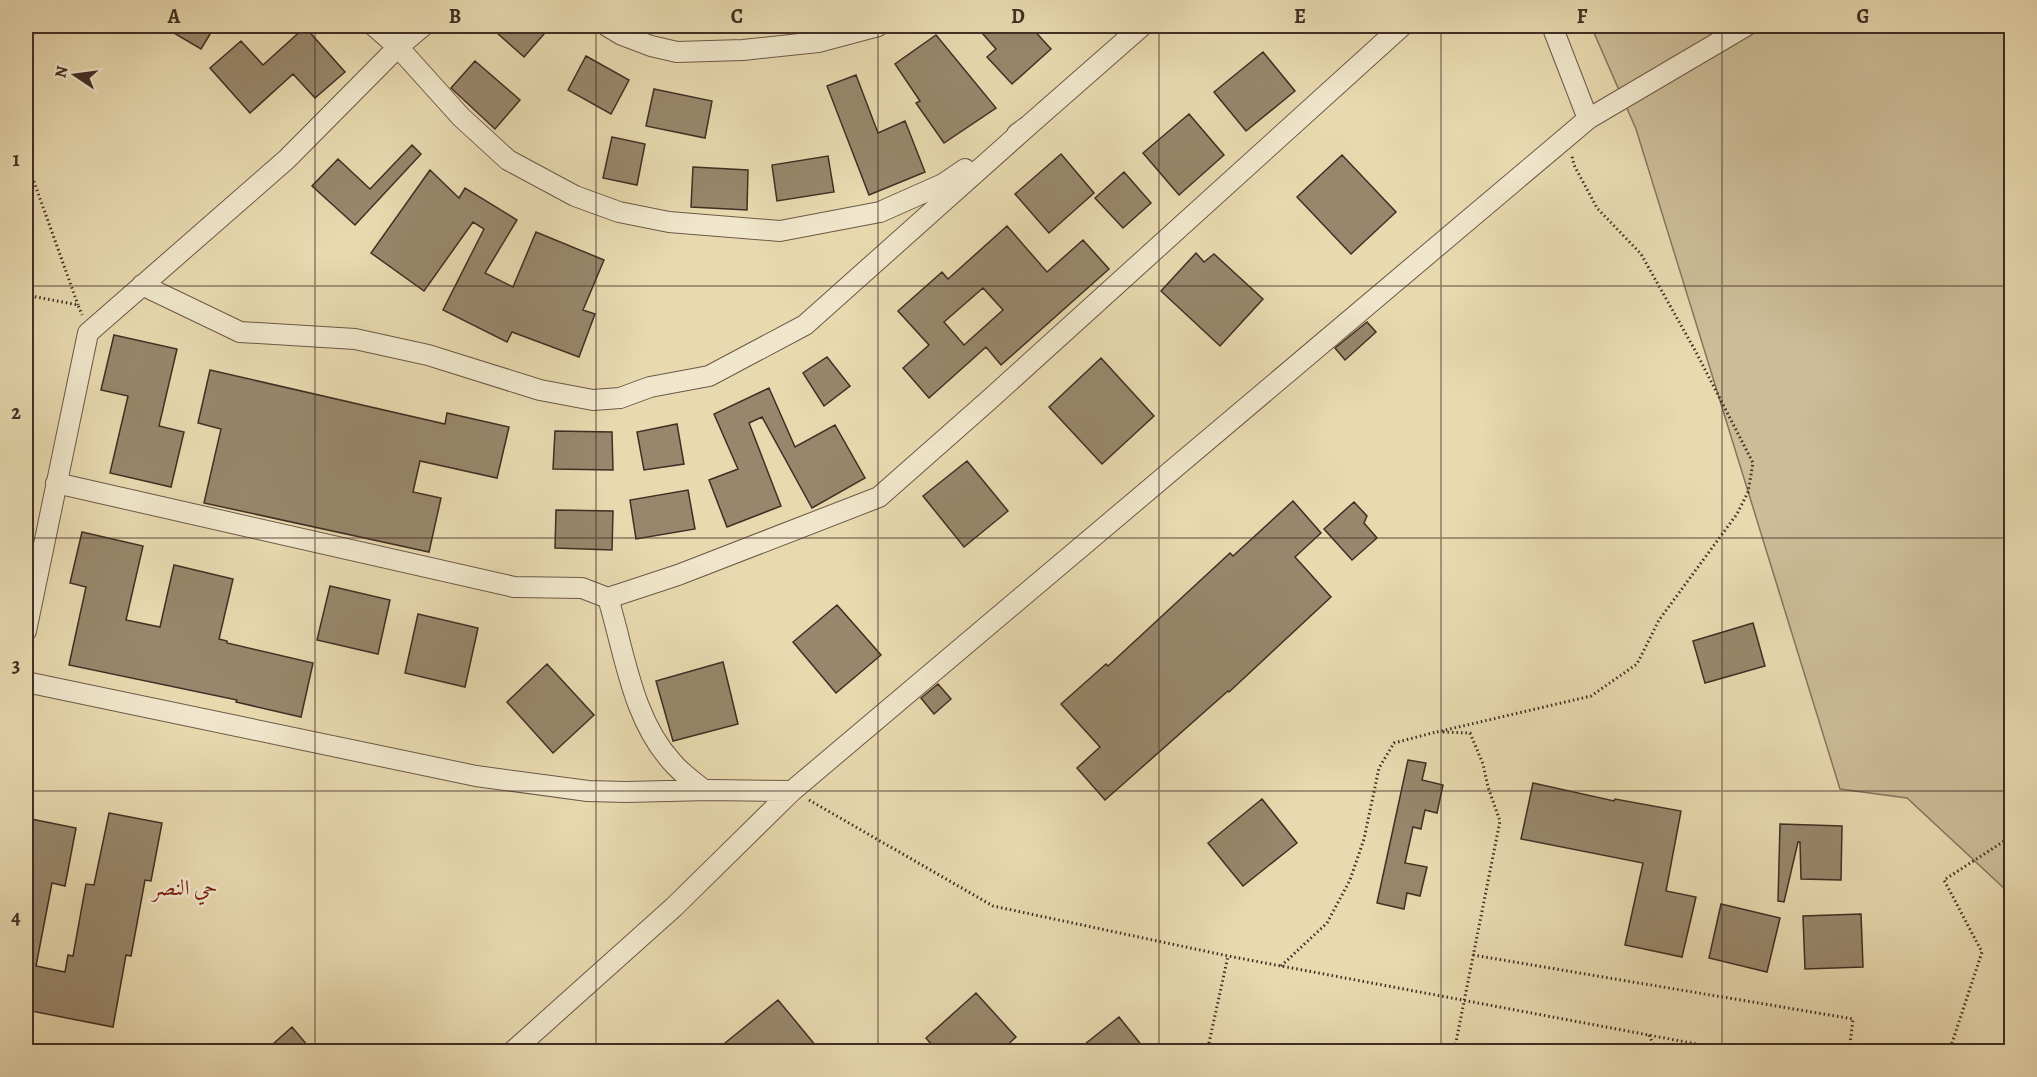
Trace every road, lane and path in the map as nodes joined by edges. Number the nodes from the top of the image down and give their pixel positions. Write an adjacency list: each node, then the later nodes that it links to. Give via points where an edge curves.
1 (374, 26): 9 (street)
2 (423, 26): 9 (street)
3 (607, 26): 4 (street, via 651,46 676,52 818,42)
4 (878, 26)
5 (1142, 26): 11 (street)
6 (1402, 26): 19 (street, via 879,496)
7 (1552, 26): 10 (street)
8 (1746, 26): 10 (street)
9 (398, 47): 11 (street, via 461,117 508,160 575,196 620,212 669,222 780,231 879,212 943,184); 14 (street, via 287,159)
10 (1588, 119): 12 (street)
11 (1028, 126): 14 (street, via 806,325 709,376 650,387 620,398 593,400 540,390 428,355 355,339 240,332)
12 (1569, 135): 22 (path, via 1574,165 1597,208 1641,254 1753,463 1748,492 1737,514 1659,620 1637,664 1592,696); 24 (street)
13 (26, 165): 16 (path)
14 (142, 285): 17 (street)
15 (26, 295): 16 (path)
16 (78, 305): 17 (path)
17 (88, 333): 18 (street)
18 (56, 483): 19 (street, via 514,587 582,588); 20 (street)
19 (608, 598): 23 (street, via 631,685 649,732 672,763)
20 (26, 631)
21 (26, 682): 23 (street, via 476,776 588,791)
22 (1437, 732): 26 (path, via 1470,734 1500,821); 28 (path, via 1394,743 1378,768 1364,839 1350,880 1327,923)
23 (704, 790): 24 (street)
24 (792, 790): 27 (path, via 993,906); 31 (street, via 674,907)
25 (2012, 836): 37 (path, via 1944,880 1982,952)
26 (1473, 955): 29 (path); 36 (path, via 1853,1019)
27 (1228, 956): 28 (path); 32 (path)
28 (1281, 966): 29 (path)
29 (1463, 1000): 30 (path); 33 (path)
30 (1649, 1035): 34 (path); 35 (path)
31 (512, 1052)
32 (1207, 1052)
33 (1454, 1052)
34 (1657, 1052)
35 (1739, 1052)
36 (1849, 1052)
37 (1949, 1052)

